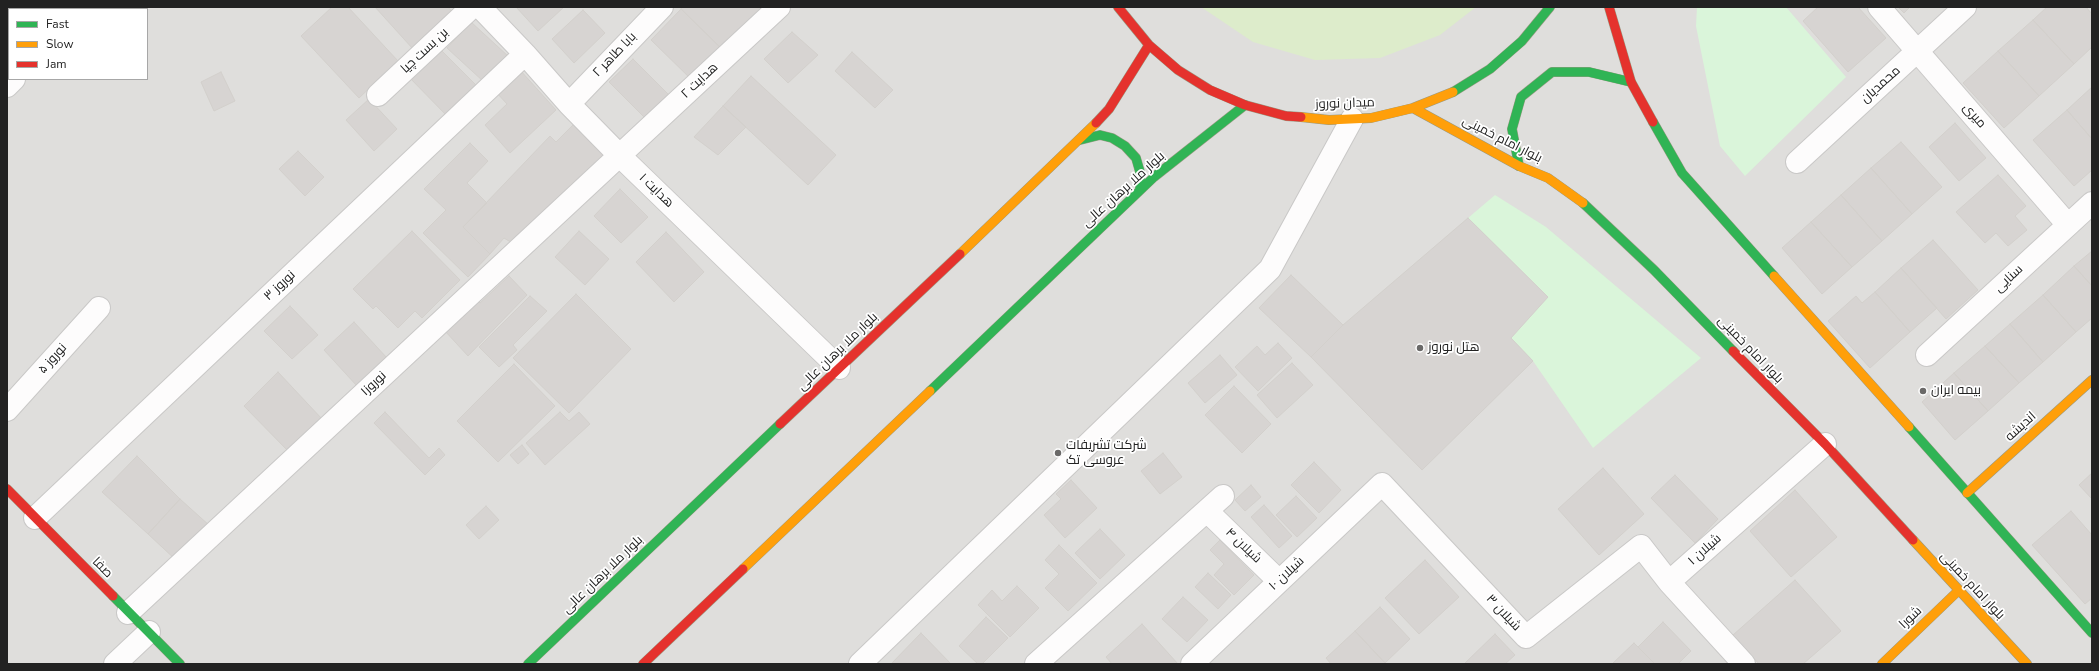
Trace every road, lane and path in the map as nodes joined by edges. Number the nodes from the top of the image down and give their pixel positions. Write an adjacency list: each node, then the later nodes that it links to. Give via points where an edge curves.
1 (472, 7): 14 (street, بن بست چیا)
2 (480, 7): 12 (street, هدایت ۱)
3 (662, 7): 15 (street, بابا طاهر ۲)
4 (779, 7): 20 (street, هدایت ۲)
5 (1118, 7): 10 (main road, میدان نوروز)
6 (1550, 7): 17 (main road, میدان نوروز, via 1522,41 1490,69 1452,92)
7 (1609, 7): 13 (main road)
8 (1879, 7): 11 (street, میری)
9 (1965, 7): 11 (street, محمدیان)
10 (1149, 45): 16 (main road, میدان نوروز, via 1178,70 1204,86); 19 (main road, بلوار ملا برهان عالی, via 1109,109)
11 (1918, 51): 21 (street, محمدیان); 25 (street, میری)
12 (525, 54): 15 (street, هدایت ۱); 37 (street, نوروز ۳)
13 (1631, 82): 22 (main road, via 1590,72 1552,72 1521,97 1512,129); 34 (main road, via 1682,173)
14 (378, 95)
15 (569, 104): 20 (street, هدایت ۱)
16 (1245, 105): 18 (main road, میدان نوروز, via 1286,116 1329,120); 23 (main road, بلوار ملا برهان عالی)
17 (1413, 108): 18 (main road, میدان نوروز, via 1371,118); 22 (main road, بلوار امام خمینی)
18 (1352, 119): 48 (street, via 1270,270)
19 (1080, 140): 23 (main road, via 1100,135 1112,138 1125,146 1136,158 1140,172); 28 (main road, بلوار ملا برهان عالی)
20 (620, 156): 28 (street, هدایت ۱); 41 (street, نوروز۱)
21 (1797, 162)
22 (1519, 166): 31 (main road, بلوار امام خمینی, via 1548,178 1578,197 1654,270)
23 (1140, 190): 47 (main road, بلوار ملا برهان عالی)
24 (2092, 203): 25 (street, سنایی)
25 (2068, 225): 27 (street, سنایی)
26 (99, 308): 30 (street, نوروز ۵)
27 (1927, 355)
28 (840, 368): 46 (main road, بلوار ملا برهان عالی)
29 (2092, 380): 34 (main road, اندیشه)
30 (7, 410)
31 (1825, 444): 39 (street, شیلان ۱); 40 (main road, بلوار امام خمینی)
32 (1382, 484): 38 (street, شیلان ۱۰); 39 (street, شیلان ۳, via 1526,637 1641,546)
33 (7, 489): 37 (main road, صفا)
34 (1967, 493): 43 (main road)
35 (1223, 496): 36 (street)
36 (1207, 511): 38 (street, شیلان ۴); 49 (street)
37 (35, 518): 41 (main road, صفا)
38 (1279, 581): 50 (street, شیلان ۱۰)
39 (1669, 582): 51 (street)
40 (1958, 591): 52 (main road, شورا); 53 (main road, بلوار امام خمینی)
41 (128, 613): 42 (main road, صفا)
42 (149, 632): 44 (street); 45 (main road, صفا)
43 (2092, 633)
44 (115, 664)
45 (180, 664)
46 (528, 664)
47 (643, 664)
48 (860, 664)
49 (1036, 664)
50 (1192, 664)
51 (1744, 664)
52 (1882, 664)
53 (2027, 664)

